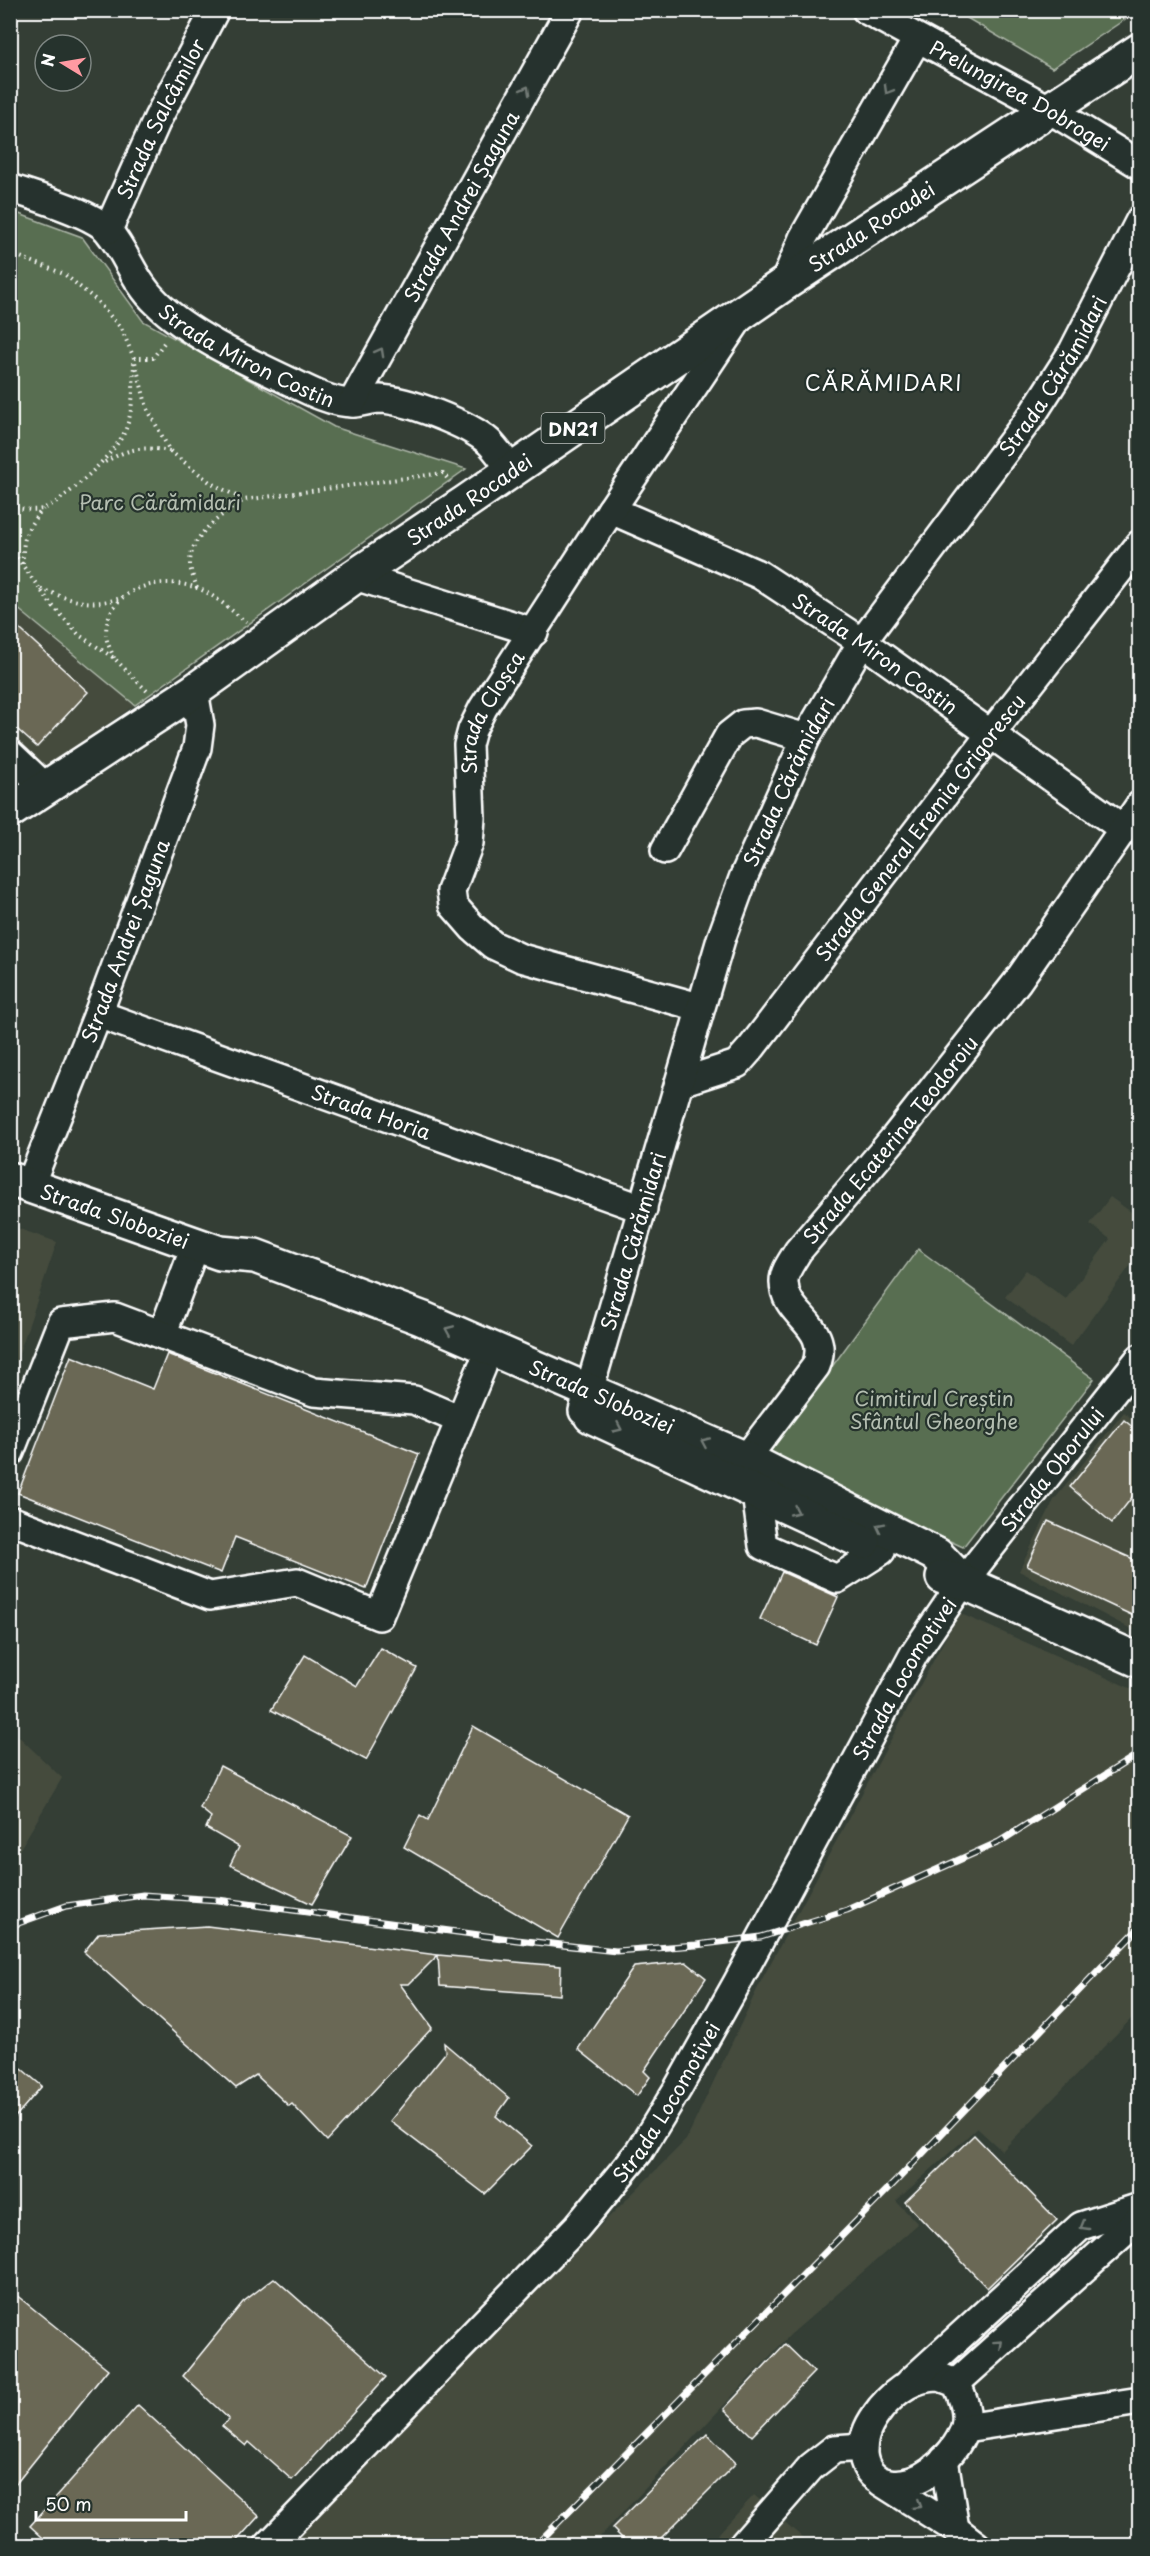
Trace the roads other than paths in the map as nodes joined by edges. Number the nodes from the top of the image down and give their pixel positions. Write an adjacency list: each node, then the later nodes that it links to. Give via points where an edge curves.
1 (215, 10): 10 (street, Strada Salcâmilor, via 158,118)
2 (570, 10): 13 (street, Strada Andrei Șaguna, one-way to 2)
3 (866, 10): 4 (street, Prelungirea Dobrogei)
4 (917, 39): 6 (street, Prelungirea Dobrogei); 11 (street, one-way to 11, via 804,238)
5 (1140, 50): 6 (main road, Strada Rocadei / DN21)
6 (1049, 110): 7 (street, Prelungirea Dobrogei); 11 (main road, Strada Rocadei / DN21)
7 (1140, 165)
8 (10, 188): 10 (street, Strada Miron Costin, via 72,209)
9 (1140, 220): 19 (street, Strada Cărămidari, via 1073,351 1032,415)
10 (108, 230): 13 (street, Strada Miron Costin, via 136,278 156,303 180,322 294,384)
11 (784, 284): 12 (main road, Strada Rocadei / DN21)
12 (743, 312): 14 (main road, Strada Rocadei / DN21); 15 (street, Strada Cloșca)
13 (352, 403): 14 (street, Strada Miron Costin, via 380,399 461,423 489,441)
14 (512, 470): 17 (main road, Strada Rocadei / DN21)
15 (611, 510): 18 (street, Strada Cloșca); 19 (street, Strada Miron Costin, via 760,576)
16 (1140, 544): 21 (street, Strada General Eremia Grigorescu)
17 (354, 576): 18 (street); 20 (main road, Strada Rocadei / DN21)
18 (534, 632): 29 (street, Strada Cloșca, via 471,730 469,843 451,891 453,905 493,945 521,958)
19 (862, 642): 21 (street, Strada Miron Costin); 22 (street, Strada Cărămidari)
20 (194, 691): 24 (main road, Strada Rocadei / DN21); 30 (street, Strada Andrei Șaguna, via 200,725 197,748)
21 (990, 735): 27 (street, Strada Miron Costin); 31 (street, Strada General Eremia Grigorescu, via 737,1064)
22 (806, 738): 28 (street, via 756,723 743,724 729,735); 29 (street, Strada Cărămidari, via 744,876)
23 (10, 754): 24 (street)
24 (46, 788): 26 (main road, Strada Rocadei / DN21)
25 (1140, 805): 27 (street, Strada Ecaterina Teodoroiu)
26 (10, 811)
27 (1122, 828): 41 (street, Strada Ecaterina Teodoroiu, via 1017,982 794,1258 784,1279 786,1294 820,1342 819,1357)
28 (665, 850)
29 (699, 1007): 31 (street, Strada Cărămidari)
30 (98, 1014): 32 (street, Strada Andrei Șaguna); 33 (street, Strada Horia)
31 (681, 1082): 33 (street, Strada Cărămidari)
32 (20, 1182): 34 (main road, Strada Sloboziei)
33 (643, 1209): 38 (street, Strada Cărămidari)
34 (208, 1248): 35 (street); 37 (main road, Strada Sloboziei, via 248,1275); 38 (main road, Strada Sloboziei, one-way to 34, via 421,1318 255,1256)
35 (162, 1335): 39 (street, via 314,1392 414,1400); 40 (street, via 115,1317 61,1323)
36 (1140, 1358): 44 (street, Strada Oborului)
37 (482, 1367): 38 (main road, Strada Sloboziei); 39 (street)
38 (586, 1402): 41 (main road, Strada Sloboziei)
39 (460, 1419): 42 (street, via 379,1616 297,1581 210,1596)
40 (10, 1452)
41 (746, 1479): 43 (main road, Strada Sloboziei, one-way to 43); 43 (street, via 763,1546 837,1579); 44 (main road, Strada Sloboziei, one-way to 41, via 937,1555)
42 (10, 1520)
43 (881, 1551): 44 (main road, Strada Sloboziei, via 929,1573)
44 (963, 1582): 45 (main road, Strada Sloboziei); 56 (street, Strada Locomotivei, via 888,1699 721,2012 639,2152 577,2227)
45 (1140, 1662)
46 (1140, 2207): 49 (street, one-way to 49, via 1080,2226)
47 (1140, 2218): 48 (street, one-way to 47)
48 (956, 2383): 49 (street, via 931,2377); 51 (street, via 966,2412)
49 (904, 2387): 52 (street, via 876,2415 866,2430)
50 (1140, 2400): 51 (street)
51 (965, 2428): 53 (street)
52 (863, 2447): 54 (street, via 870,2475); 57 (street, via 834,2450 811,2467)
53 (944, 2459): 54 (street, via 915,2479); 55 (street)
54 (881, 2482): 55 (street, one-way to 55)
55 (955, 2529): 58 (street)
56 (268, 2546)
57 (742, 2546)
58 (977, 2546)

